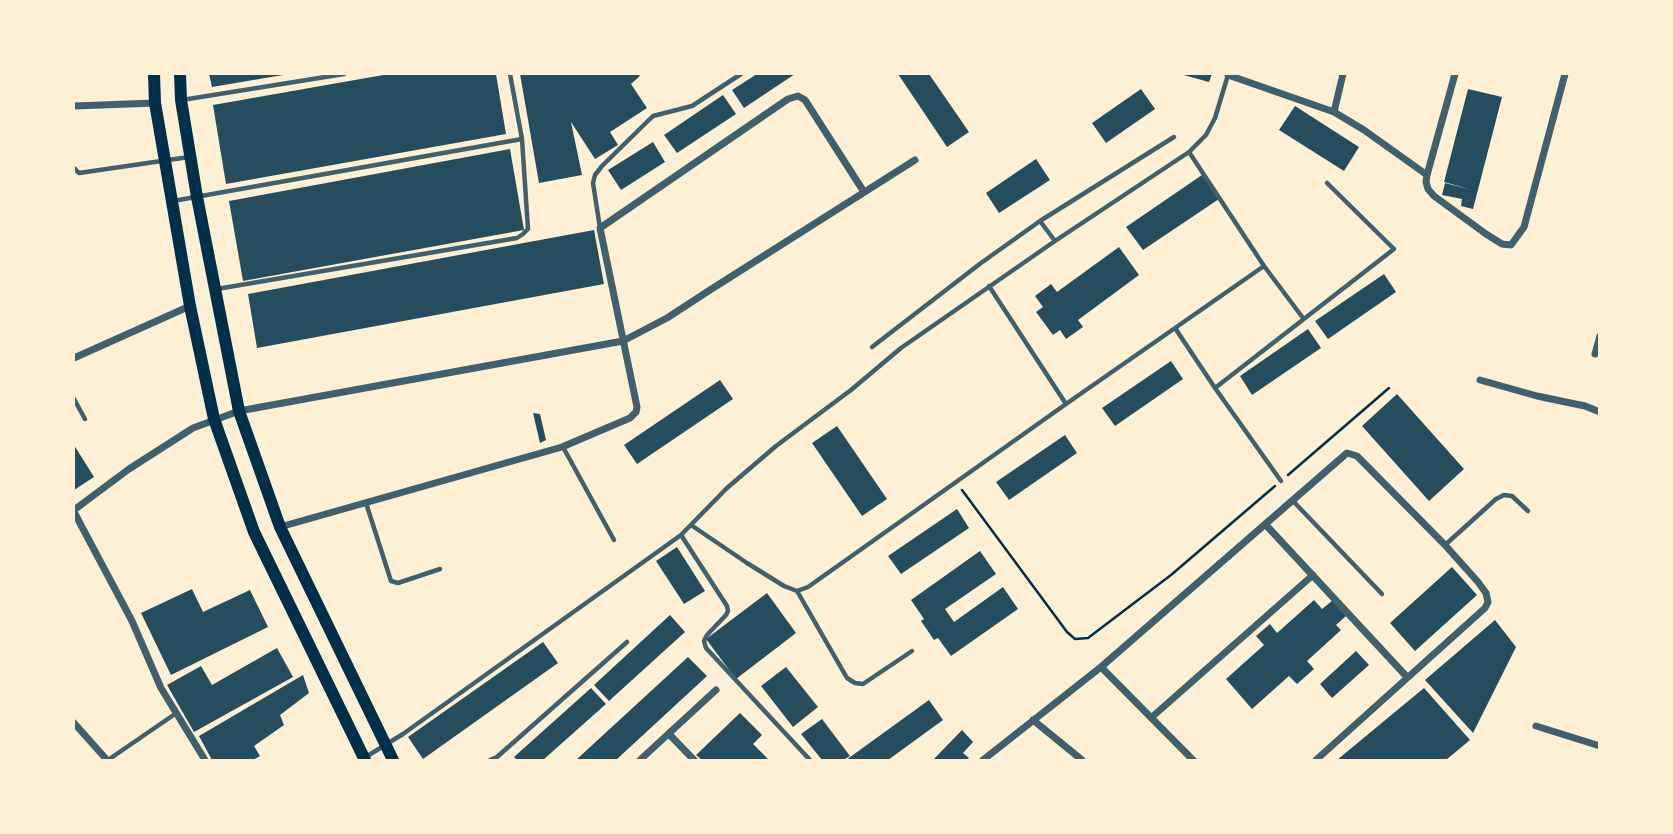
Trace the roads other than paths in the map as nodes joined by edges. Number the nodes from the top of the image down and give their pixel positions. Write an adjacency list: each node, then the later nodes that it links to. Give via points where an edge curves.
1 (154, 74): 11 (main road)
2 (180, 74): 10 (main road)
3 (344, 74): 10 (lane)
4 (510, 74): 15 (lane)
5 (741, 74): 27 (lane, via 692,106 653,116 602,166 593,183)
6 (1228, 74): 13 (street); 16 (lane, via 1215,118)
7 (1343, 74): 13 (street)
8 (1455, 74): 21 (street)
9 (1565, 74): 21 (street, via 1524,227 1511,245 1494,239 1434,196)
10 (181, 100): 17 (main road)
11 (155, 103): 12 (street); 19 (main road)
12 (74, 106)
13 (1334, 112): 21 (street)
14 (1174, 137): 26 (lane)
15 (522, 139): 24 (lane); 31 (lane, via 528,229 517,238)
16 (1189, 152): 28 (lane); 29 (lane)
17 (191, 157): 19 (lane); 24 (main road)
18 (915, 160): 23 (street)
19 (165, 162): 20 (lane, via 79,173); 25 (main road)
20 (74, 168)
21 (1427, 175)
22 (1327, 183): 33 (lane, via 1394,249)
23 (864, 192): 27 (street, via 805,100 798,96); 36 (street, via 667,318)
24 (197, 197): 25 (lane); 31 (main road)
25 (172, 201): 32 (main road)
26 (1040, 221): 28 (lane); 37 (lane)
27 (600, 228): 36 (street)
28 (1055, 241): 30 (lane)
29 (1264, 266): 33 (lane); 34 (lane)
30 (989, 286): 43 (lane); 55 (lane, via 776,446)
31 (216, 290): 44 (main road)
32 (190, 306): 39 (street); 47 (main road)
33 (1303, 318): 41 (lane)
34 (1175, 328): 41 (lane); 43 (lane)
35 (1600, 336): 38 (street)
36 (623, 341): 44 (street); 48 (street, via 636,412)
37 (872, 347)
38 (1595, 354)
39 (74, 358)
40 (1480, 380): 45 (street)
41 (1215, 388): 49 (lane)
42 (74, 399): 46 (lane)
43 (1066, 404): 62 (lane)
44 (239, 411): 47 (street); 56 (main road)
45 (1600, 412)
46 (85, 419)
47 (214, 419): 52 (street, via 129,469); 77 (main road, via 254,532)
48 (562, 447): 51 (street); 58 (lane)
49 (1281, 481)
50 (1293, 501): 54 (street); 59 (street, via 1347,453 1357,456); 63 (lane)
51 (366, 502): 56 (street); 60 (lane, via 391,581 398,583)
52 (74, 511): 69 (street)
53 (1528, 511): 59 (lane, via 1512,496 1504,495)
54 (1265, 524): 61 (street); 66 (street)
55 (691, 525): 57 (lane); 62 (lane)
56 (280, 527): 75 (main road)
57 (681, 535): 75 (lane); 85 (lane, via 727,606 726,615 707,635 706,648)
58 (614, 540)
59 (1445, 545): 67 (street, via 1478,582 1488,602)
60 (440, 569)
61 (1313, 575): 67 (street); 70 (street)
62 (797, 591): 65 (lane, via 855,683 863,684)
63 (1382, 594)
64 (627, 642): 82 (lane)
65 (912, 651)
66 (1101, 667): 70 (street); 71 (street)
67 (1407, 677): 78 (street)
68 (716, 690): 74 (street)
69 (175, 714): 79 (lane); 80 (street)
70 (1152, 717): 88 (street)
71 (1033, 720): 86 (street); 87 (street)
72 (74, 723): 79 (street)
73 (1536, 726): 76 (street)
74 (669, 734): 83 (street); 84 (street)
75 (386, 745): 77 (lane); 81 (main road)
76 (1600, 746)
77 (364, 760)
78 (1318, 760)
79 (108, 761)
80 (205, 761)
81 (393, 761)
82 (489, 761)
83 (640, 761)
84 (694, 761)
85 (810, 761)
86 (983, 761)
87 (1082, 761)
88 (1194, 761)

